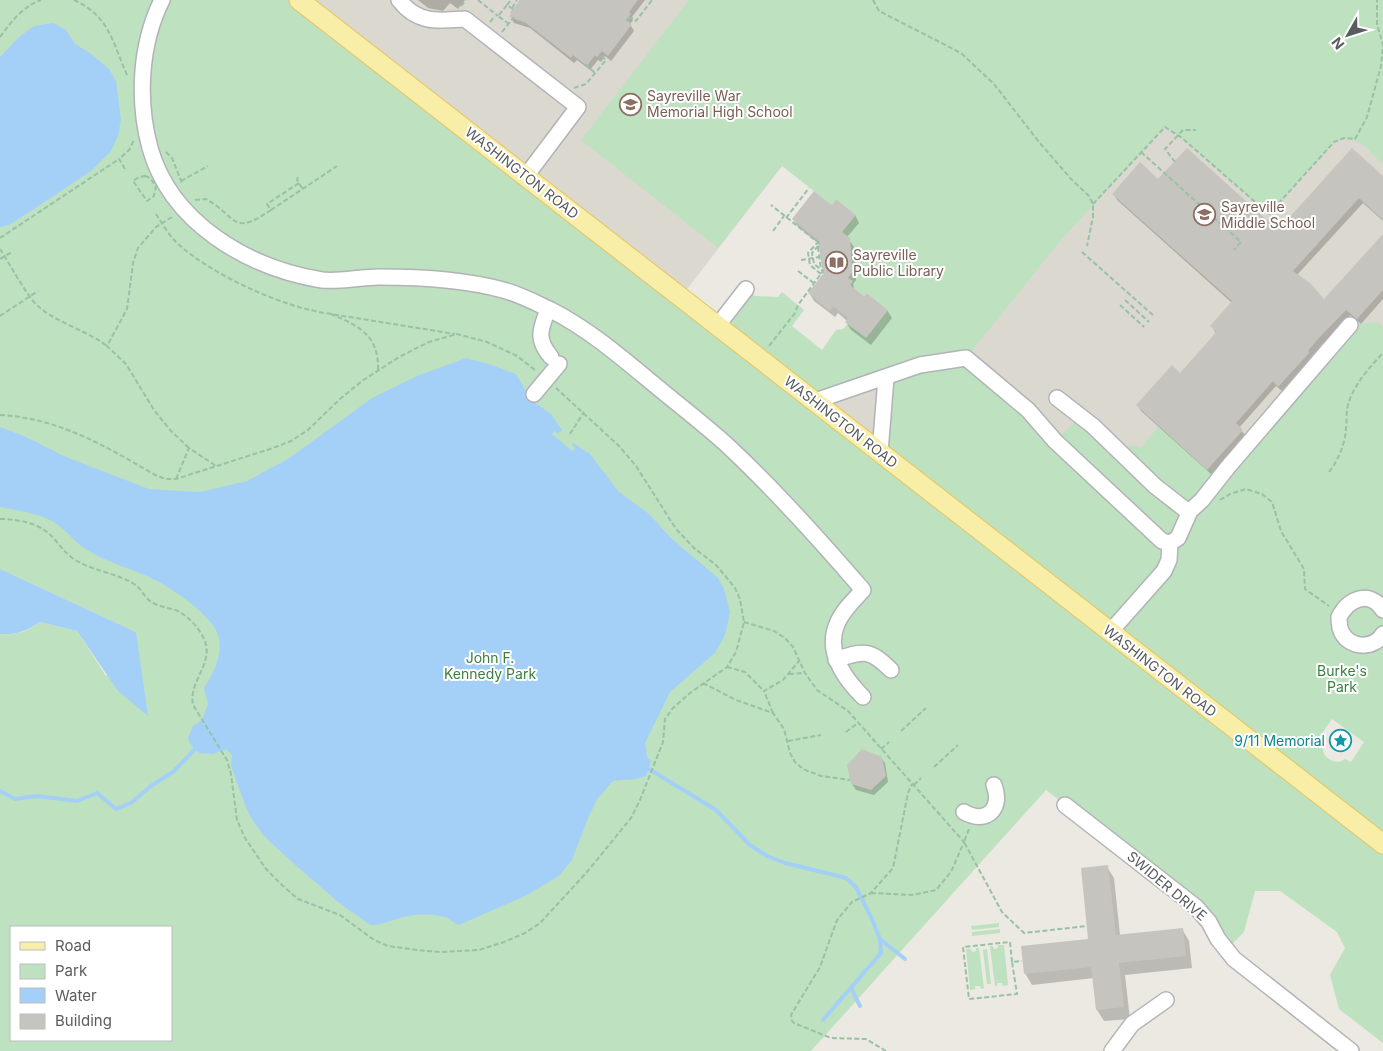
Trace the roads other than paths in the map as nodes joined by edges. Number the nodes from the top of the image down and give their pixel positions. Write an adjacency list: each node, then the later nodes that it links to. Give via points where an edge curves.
1 (162, 0): 6 (street, via 146,48 142,80 148,138 158,170 170,193 215,237 274,267 325,280 434,278 505,290)
2 (299, 0): 4 (main road, WASHINGTON ROAD)
3 (399, 0): 4 (street, via 412,13 429,20 465,18 578,108)
4 (526, 176): 7 (main road, WASHINGTON ROAD)
5 (746, 289): 7 (street)
6 (548, 309): 10 (street, via 540,336 555,361); 19 (street, via 600,339 727,445 796,514 863,590 836,625 833,643)
7 (718, 325): 12 (main road, WASHINGTON ROAD)
8 (1350, 325): 14 (street)
9 (886, 378): 12 (street); 13 (street); 15 (street, via 920,366 966,358 1028,410 1055,442 1162,541)
10 (534, 394)
11 (1057, 398): 14 (street, via 1093,426 1155,486)
12 (815, 401): 13 (main road, WASHINGTON ROAD)
13 (880, 452): 17 (main road, WASHINGTON ROAD)
14 (1190, 511): 15 (street, via 1178,538)
15 (1170, 543): 17 (street, via 1164,571)
16 (1383, 610): 18 (street, via 1376,602 1362,598 1348,604 1339,617 1342,632 1352,643 1368,645)
17 (1110, 632): 25 (main road, WASHINGTON ROAD)
18 (1383, 634)
19 (836, 660): 20 (street, via 864,652 880,658); 21 (street, via 848,682)
20 (891, 670)
21 (863, 697)
22 (994, 785): 24 (street, via 998,795 992,812 985,816)
23 (1065, 805): 28 (street, SWIDER DRIVE, via 1196,907 1234,959)
24 (969, 815)
25 (1383, 844)
26 (1166, 1000): 27 (street, via 1132,1024)
27 (1112, 1051)
28 (1351, 1051)

